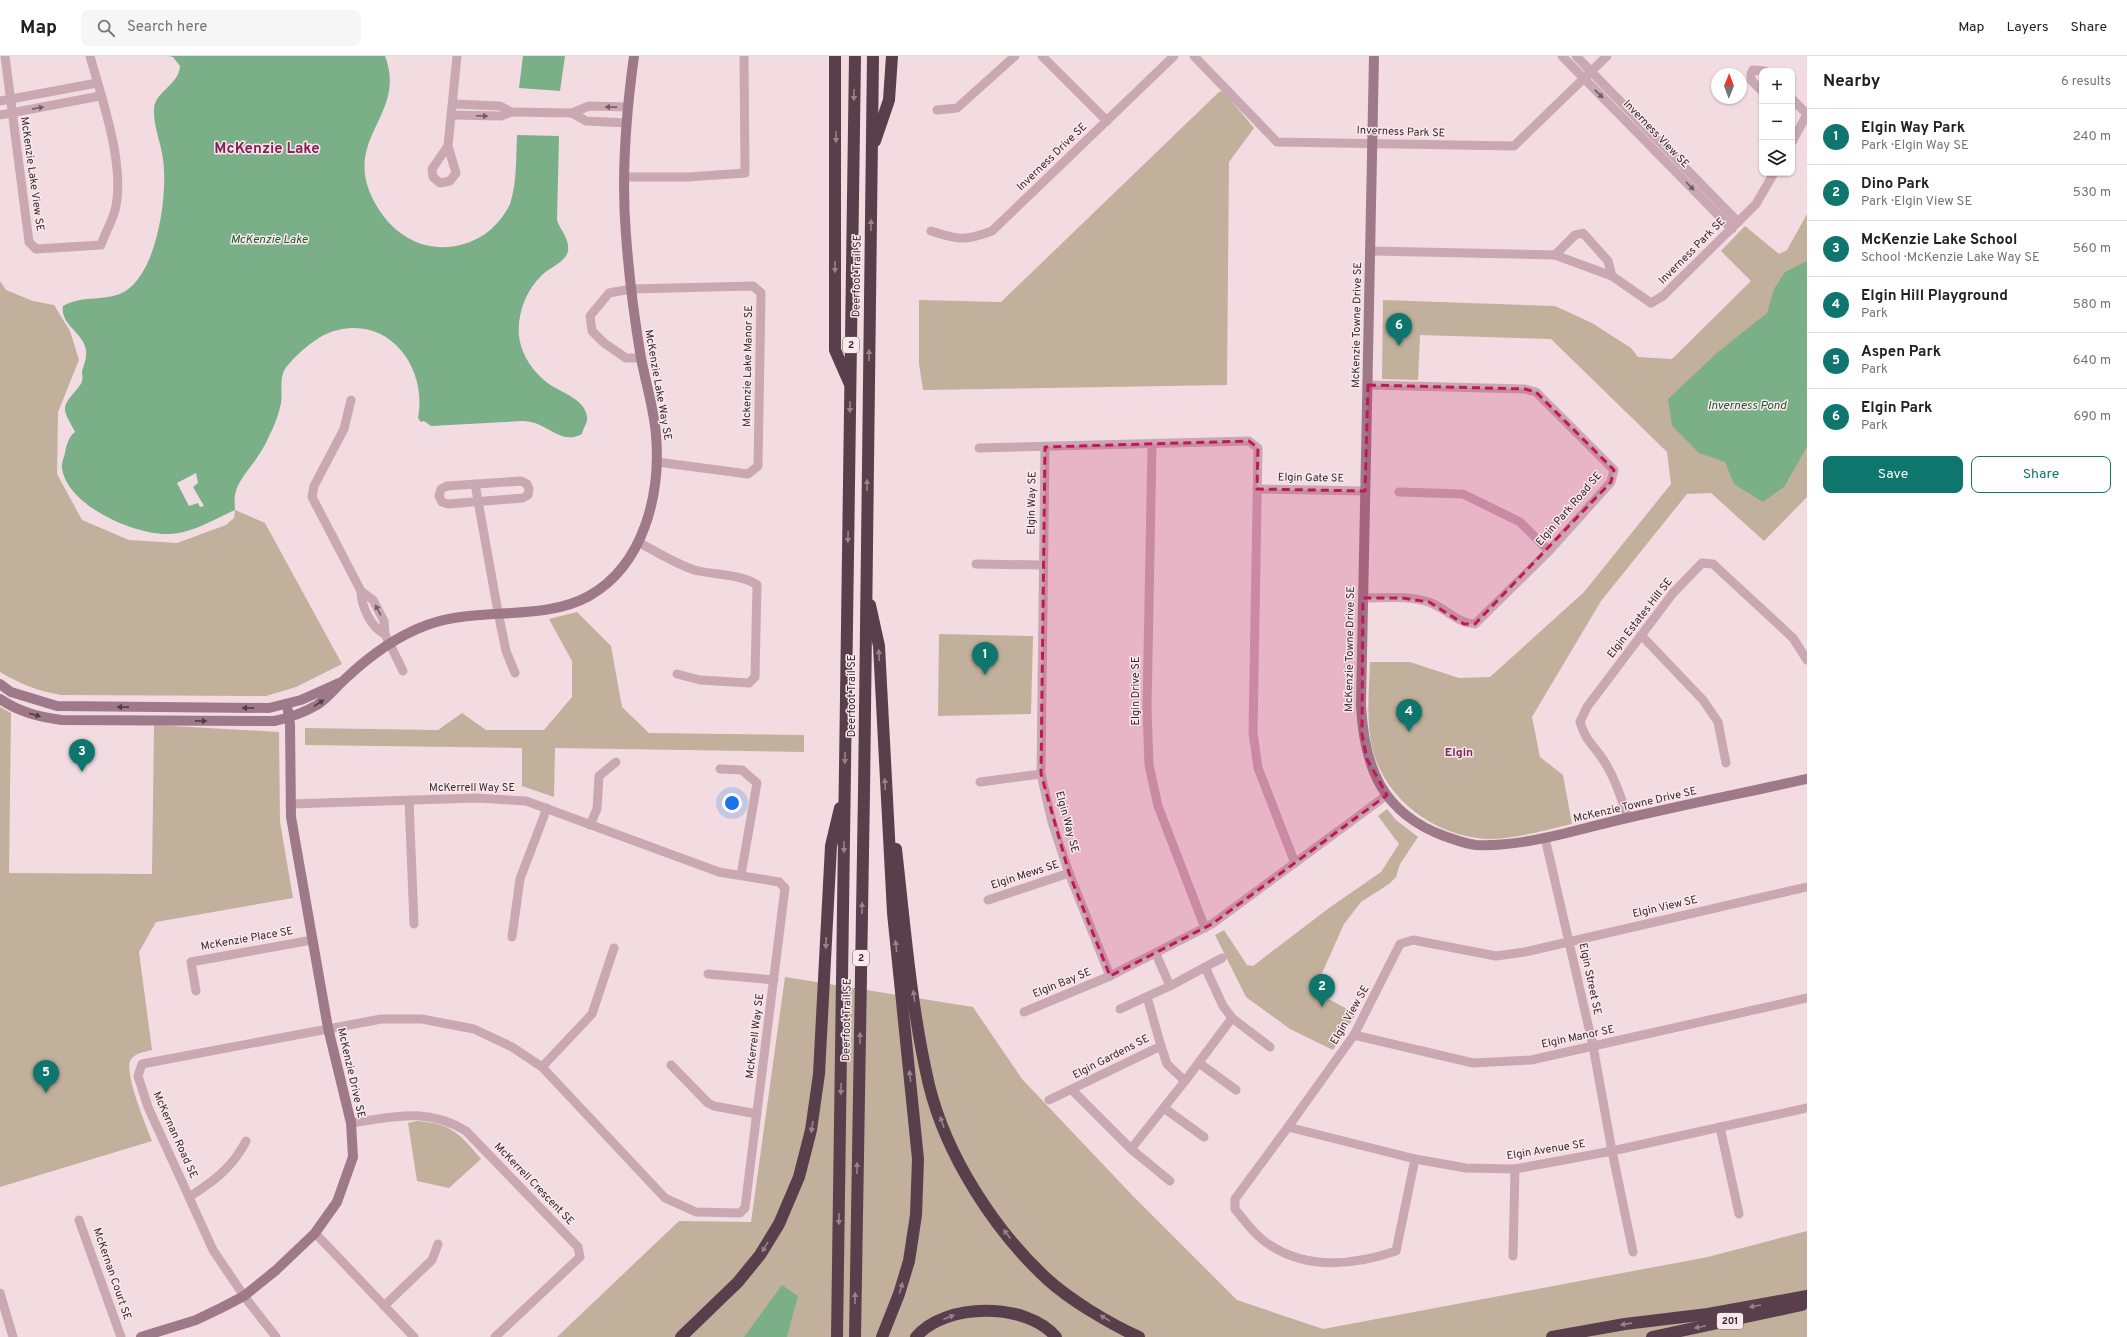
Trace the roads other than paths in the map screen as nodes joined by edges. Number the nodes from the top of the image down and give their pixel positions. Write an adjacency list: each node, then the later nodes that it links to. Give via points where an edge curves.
1 (5, 56): 24 (street, McKenzie Lake View SE)
2 (90, 56): 21 (street, McKenzie Lake View SE)
3 (457, 56): 27 (street)
4 (634, 56): 28 (street, McKenzie Lake Way SE)
5 (744, 56): 45 (street, via 745,173 688,177)
6 (835, 56): 53 (highway, one-way to 53, via 835,350)
7 (855, 56): 53 (highway, Deerfoot Trail SE / 2, one-way to 53)
8 (873, 56): 43 (highway, Deerfoot Trail SE / 2)
9 (892, 56): 43 (highway, via 889,100)
10 (1015, 56): 29 (street, via 957,108)
11 (1042, 56): 36 (street)
12 (1174, 56): 36 (street, Inverness Drive SE)
13 (1194, 56): 41 (street, Inverness Park SE, via 1277,142)
14 (1374, 56): 41 (street, McKenzie Towne Drive SE)
15 (1562, 56): 20 (street, Inverness View SE)
16 (1576, 56): 19 (street, Inverness View SE)
17 (1608, 56): 19 (street, Inverness Park SE)
18 (1759, 70): 22 (street, via 1753,70 1751,74 1751,80)
19 (1592, 72): 20 (street, Inverness Park SE); 46 (street, Inverness View SE)
20 (1584, 79): 41 (street, Inverness Park SE, via 1514,146); 46 (street, Inverness View SE, one-way to 46)
21 (97, 83): 23 (street, McKenzie Lake View SE); 24 (street)
22 (1759, 88)
23 (100, 96): 31 (street, one-way to 23); 31 (street, McKenzie Lake View SE, via 115,152 118,182 115,210 101,245 36,248 28,242)
24 (10, 100): 25 (street); 31 (street, McKenzie Lake View SE)
25 (0, 101)
26 (1795, 102): 33 (street)
27 (453, 104): 30 (street, via 500,106); 35 (street)
28 (628, 107): 32 (street, one-way to 32, via 589,106); 37 (street, McKenzie Lake Way SE)
29 (937, 110)
30 (511, 112): 32 (street); 35 (street, one-way to 30, via 501,116)
31 (11, 113): 34 (street)
32 (572, 113): 37 (street, via 586,121)
33 (1807, 114): 39 (street)
34 (0, 115)
35 (452, 115): 42 (street)
36 (1107, 121): 47 (street, Inverness Drive SE, via 992,231 972,239 952,238)
37 (627, 123): 45 (street, McKenzie Lake Way SE)
38 (1795, 125): 39 (street)
39 (1799, 130): 40 (street)
40 (1793, 140)
41 (1373, 144): 48 (street, McKenzie Towne Drive SE)
42 (448, 146)
43 (871, 153): 69 (highway, Deerfoot Trail SE / 2, one-way to 43)
44 (1772, 176): 46 (street, Inverness Park SE, via 1756,204)
45 (625, 177): 51 (street, McKenzie Lake Way SE)
46 (1735, 226): 50 (street, Inverness Park SE, via 1663,296 1651,303)
47 (931, 231)
48 (1371, 251): 49 (street, Inverness Park SE); 54 (street, McKenzie Towne Drive SE)
49 (1555, 255): 50 (street, Inverness Park SE); 50 (street, via 1575,235 1583,233 1608,261)
50 (1612, 276)
51 (631, 289): 52 (street, McKenzie Lake Way SE); 52 (street, via 609,293 590,316 592,331 626,358); 59 (street, Mckenzie Lake Manor SE, via 753,286 761,293 758,466 748,474)
52 (641, 358): 59 (street, McKenzie Lake Way SE, via 655,426)
53 (850, 385): 91 (highway, Deerfoot Trail SE / 2, one-way to 91)
54 (1368, 385): 62 (street, McKenzie Towne Drive SE); 66 (street, Elgin Park Road SE, via 1525,389 1536,392 1614,470 1611,482)
55 (351, 400): 73 (street, via 344,429 312,494 316,507 361,591 375,603 385,623 386,634)
56 (1152, 444): 58 (street); 61 (street, via 1249,441 1258,448); 106 (street, Elgin Drive SE, via 1147,709 1149,765 1158,806)
57 (980, 448): 58 (street)
58 (1045, 448): 68 (street, Elgin Way SE)
59 (657, 462): 65 (street, McKenzie Lake Way SE, via 650,510)
60 (475, 484): 64 (street); 64 (street, via 445,487 440,490 439,496 445,504); 64 (street, via 521,481 527,484 529,489 528,496 523,498)
61 (1257, 489): 62 (street, Elgin Gate SE); 100 (street, via 1253,733 1258,768)
62 (1365, 491): 70 (street, McKenzie Towne Drive SE)
63 (1399, 492): 66 (street, via 1463,494 1520,522)
64 (478, 502): 71 (street)
65 (638, 542): 71 (street, McKenzie Lake Way SE, via 615,576 583,599 551,609); 77 (street, via 691,568 749,579 757,585 755,677 749,683 700,680)
66 (1549, 550): 70 (street, Elgin Park Road SE, via 1475,624 1464,624 1429,602 1402,598)
67 (976, 564): 68 (street)
68 (1043, 565): 88 (street, Elgin Way SE)
69 (865, 580): 97 (highway, one-way to 69, via 879,646); 169 (highway, Deerfoot Trail SE / 2, one-way to 69)
70 (1363, 598): 92 (street, McKenzie Towne Drive SE, via 1362,734 1368,759)
71 (498, 612): 73 (street, McKenzie Lake Way SE, via 436,622); 76 (street, via 506,651)
72 (1641, 635): 74 (street, Elgin Estates Hill SE, via 1672,593 1702,563 1713,564 1793,638); 86 (street, via 1703,700 1718,722); 96 (street, Elgin Estates Hill SE, via 1587,707 1580,722 1585,737 1613,777)
73 (391, 644): 75 (street); 78 (street, McKenzie Lake Way SE)
74 (1807, 660)
75 (403, 671)
76 (515, 673)
77 (677, 674)
78 (342, 681): 81 (street, McKenzie Lake Way SE); 83 (street, McKenzie Lake Way SE, one-way to 78, via 319,704)
79 (0, 684): 82 (street, McKenzie Lake Way SE, one-way to 79, via 57,706 11,692)
80 (0, 699): 84 (street, McKenzie Lake Way SE, one-way to 84, via 15,709 44,718)
81 (287, 705): 82 (street, McKenzie Lake Way SE, one-way to 82, via 269,708); 83 (street, McKenzie Drive SE)
82 (162, 708): 84 (street)
83 (289, 718): 84 (street, McKenzie Lake Way SE, one-way to 83, via 274,721); 94 (street, McKenzie Drive SE)
84 (162, 720)
85 (616, 762): 98 (street, via 600,776 597,809)
86 (1726, 763)
87 (720, 770): 102 (street, via 742,770 757,783)
88 (1041, 774): 90 (street); 101 (street, Elgin Way SE, via 1052,822)
89 (1807, 779): 96 (street, McKenzie Towne Drive SE)
90 (980, 782)
91 (844, 794): 167 (highway, one-way to 167, via 831,840 819,1074 811,1130 799,1177 779,1224 760,1255 738,1282); 168 (highway, Deerfoot Trail SE / 2, one-way to 168)
92 (1387, 795): 99 (street, McKenzie Towne Drive SE, via 1395,805 1432,832 1474,845); 100 (street)
93 (410, 800): 94 (street, McKerrell Way SE); 95 (street, McKerrell Way SE, via 510,798); 105 (street)
94 (290, 804): 108 (street, McKenzie Drive SE)
95 (547, 808): 98 (street, McKerrell Way SE); 107 (street, via 520,879)
96 (1628, 818): 99 (street, McKenzie Towne Drive SE)
97 (887, 823): 170 (highway, one-way to 97, via 909,1261 916,1215 918,1159 892,913); 173 (highway, one-way to 97, via 1077,1301 1048,1280 1021,1253 971,1183 948,1141 930,1087 918,1033 894,837)
98 (590, 825): 102 (street, McKerrell Way SE, via 719,872)
99 (1545, 838): 109 (street, Elgin Street SE)
100 (1295, 863): 106 (street)
101 (1069, 873): 104 (street, Elgin Mews SE); 115 (street, Elgin Way SE)
102 (741, 875): 116 (street, McKerrell Way SE, via 779,882 785,888)
103 (1807, 887): 109 (street, Elgin View SE)
104 (988, 900)
105 (414, 924)
106 (1205, 928): 111 (street)
107 (512, 937)
108 (312, 940): 118 (street, McKenzie Place SE, via 191,962); 124 (street, McKenzie Drive SE)
109 (1570, 942): 125 (street, Elgin View SE, via 1496,956 1413,940 1400,944); 127 (street, Elgin Street SE)
110 (614, 948): 131 (street, via 592,1014)
111 (1156, 954): 115 (street); 117 (street)
112 (1222, 958): 113 (street)
113 (1205, 967): 117 (street); 123 (street, via 1223,1006)
114 (708, 974): 116 (street)
115 (1110, 976): 122 (street, Elgin Bay SE)
116 (774, 980): 138 (street, McKerrell Way SE)
117 (1170, 986): 119 (street)
118 (196, 991)
119 (1147, 997): 121 (street); 126 (street, Elgin Gardens SE)
120 (1807, 998): 127 (street, Elgin Manor SE)
121 (1120, 1010)
122 (1024, 1012)
123 (1232, 1018): 128 (street); 129 (street)
124 (328, 1028): 131 (street, McKerrell Way SE, via 381,1019 422,1019 474,1029 512,1047); 139 (street, McKenzie Drive SE); 149 (street, McKernan Road SE, via 142,1064 138,1076 148,1107)
125 (1354, 1035): 127 (street, Elgin Manor SE, via 1473,1063 1531,1060); 141 (street, Elgin View SE)
126 (1161, 1046): 132 (street, Elgin Gardens SE, via 1167,1064); 133 (street, Elgin Gardens SE)
127 (1593, 1046): 145 (street, Elgin Street SE)
128 (1270, 1047)
129 (1199, 1063): 132 (street); 134 (street)
130 (671, 1065): 138 (street, via 708,1103)
131 (542, 1067): 138 (street, McKerrell Way SE, via 665,1198 696,1212 740,1213 745,1208)
132 (1185, 1081): 136 (street)
133 (1072, 1090): 135 (street, Elgin Gardens SE); 144 (street, Elgin Gardens SE)
134 (1236, 1090)
135 (1049, 1100)
136 (1164, 1108): 142 (street); 144 (street)
137 (1807, 1108): 140 (street, Elgin Avenue SE)
138 (757, 1114)
139 (351, 1124): 152 (street, McKenzie Drive SE, via 353,1157 337,1202); 166 (street, McKerrell Crescent SE, via 399,1116 426,1115 452,1122 466,1131 578,1247 580,1257)
140 (1720, 1126): 145 (street, Elgin Avenue SE); 150 (street)
141 (1288, 1127): 146 (street, Elgin Avenue SE); 146 (street, Elgin View SE, via 1235,1199 1235,1209 1264,1241 1296,1259 1325,1264 1376,1258 1396,1251)
142 (1204, 1136)
143 (246, 1141): 149 (street, via 224,1173)
144 (1131, 1149): 148 (street, Elgin Gardens SE)
145 (1612, 1151): 147 (street, Elgin Avenue SE); 154 (street, Elgin Street SE)
146 (1415, 1159): 147 (street, Elgin Avenue SE, via 1466,1168)
147 (1515, 1168): 155 (street)
148 (1170, 1181)
149 (189, 1197): 157 (street, McKernan Road SE, via 213,1250)
150 (1739, 1214)
151 (80, 1220): 162 (street, McKernan Court SE)
152 (315, 1233): 157 (street, McKenzie Drive SE); 160 (street)
153 (438, 1244): 160 (street, via 432,1260)
154 (1633, 1252)
155 (1513, 1256)
156 (0, 1293): 161 (street)
157 (244, 1296): 163 (street, McKenzie Drive SE, via 196,1320); 164 (street, McKernan Road SE)
158 (1807, 1296): 174 (highway, one-way to 174, via 1708,1314 1625,1324)
159 (1807, 1304): 175 (highway, 201, one-way to 175)
160 (384, 1306): 165 (street)
161 (13, 1337)
162 (121, 1337)
163 (141, 1337)
164 (276, 1337)
165 (414, 1337)
166 (495, 1337)
167 (681, 1337)
168 (837, 1337)
169 (855, 1337)
170 (882, 1337)
171 (916, 1337): 172 (highway, one-way to 172, via 937,1321 953,1314 984,1311 1004,1312 1023,1317 1039,1324)
172 (1056, 1337)
173 (1138, 1337)
174 (1552, 1337)
175 (1652, 1337)

